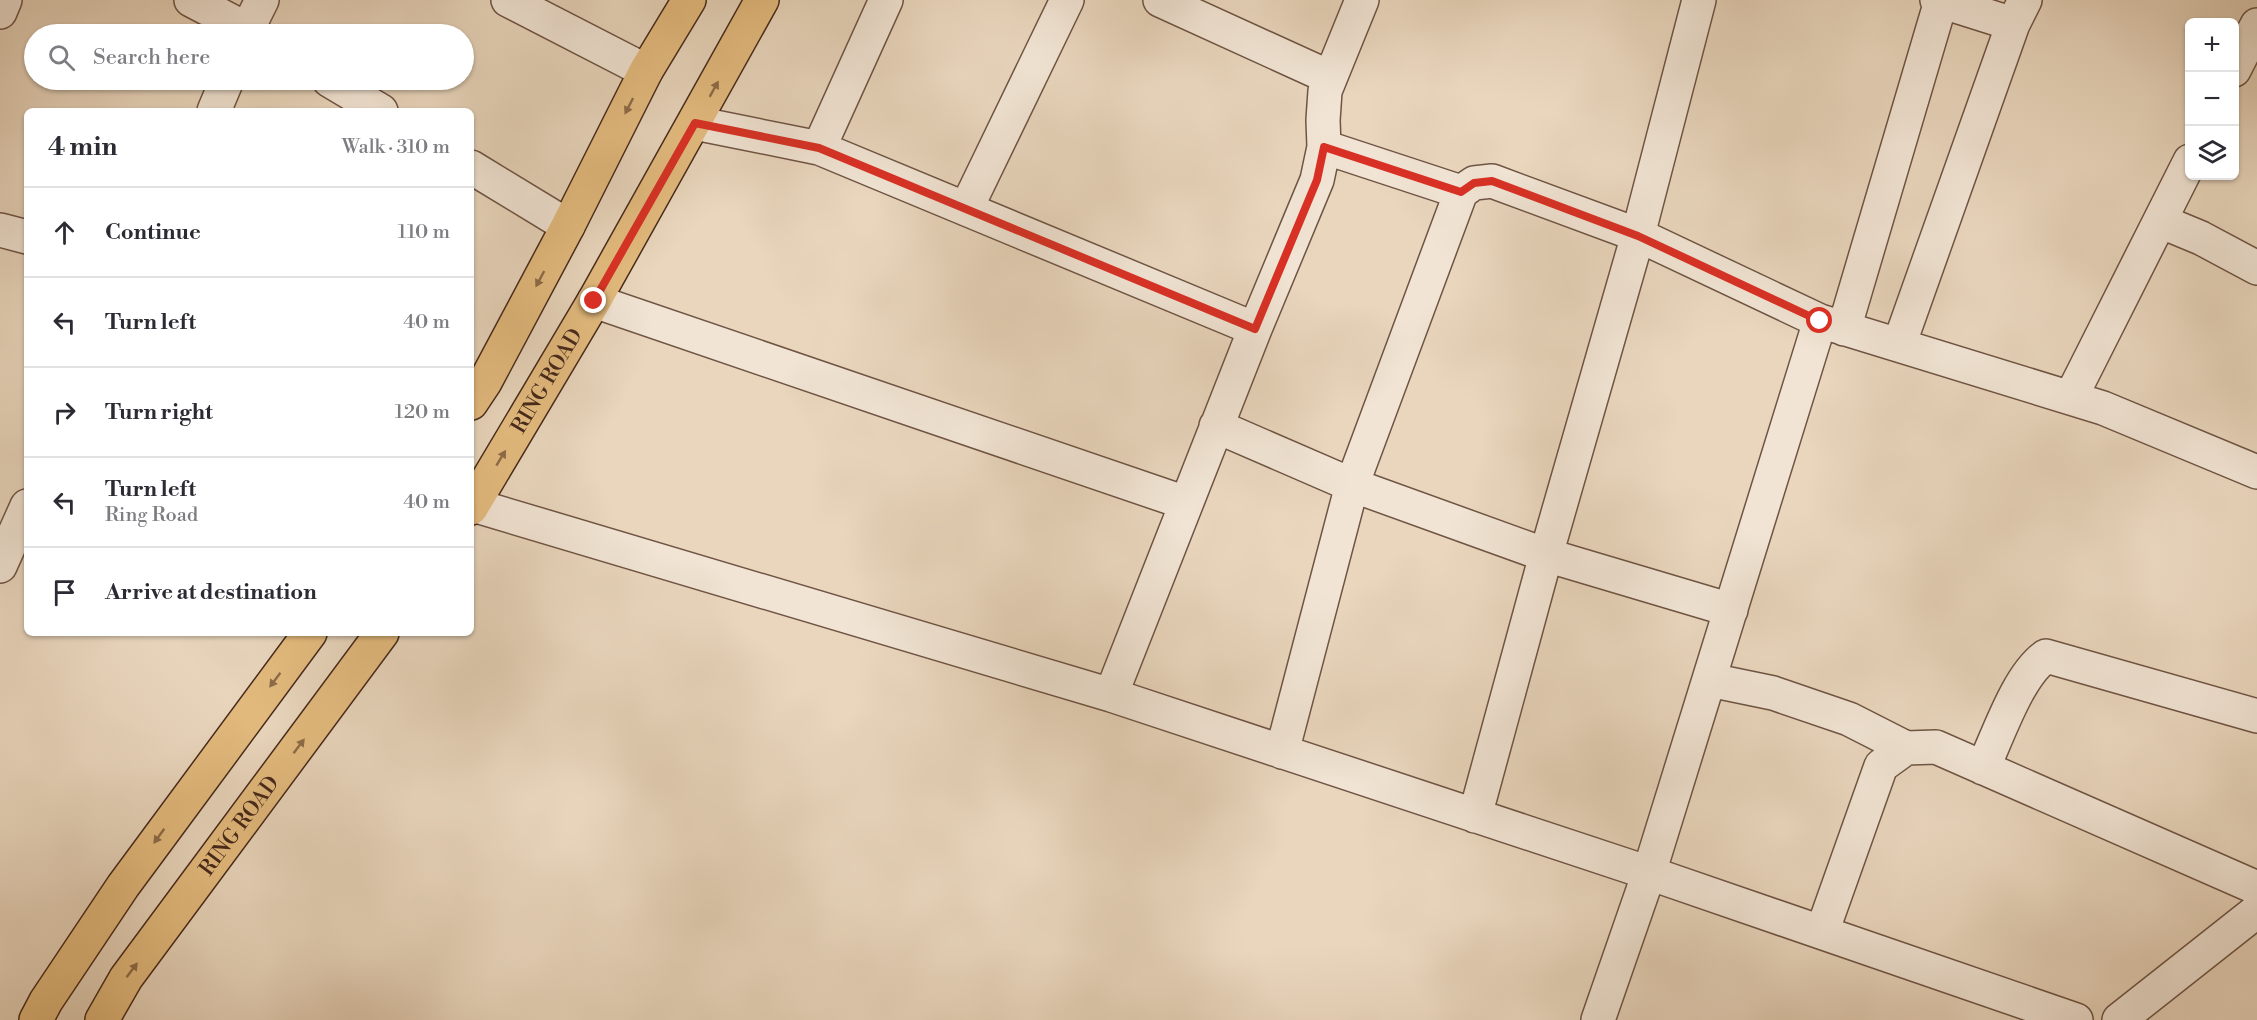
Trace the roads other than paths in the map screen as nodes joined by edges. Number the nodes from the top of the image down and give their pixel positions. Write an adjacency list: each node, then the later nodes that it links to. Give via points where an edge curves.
1 (5, 0): 13 (street)
2 (191, 0): 15 (street)
3 (262, 0): 16 (street)
4 (508, 0): 19 (street)
5 (689, 0): 19 (main road)
6 (762, 0): 25 (main road, RING ROAD, one-way to 6)
7 (886, 0): 27 (street)
8 (1067, 0): 31 (street)
9 (1160, 0): 20 (street)
10 (1362, 0): 20 (street)
11 (1699, 0): 36 (street)
12 (1939, 1): 14 (street); 39 (street)
13 (0, 12)
14 (2019, 12): 41 (street)
15 (234, 24)
16 (253, 24)
17 (2257, 25): 18 (street)
18 (2239, 62)
19 (646, 71): 33 (main road, one-way to 33)
20 (1329, 77): 26 (street)
21 (223, 90): 23 (street)
22 (346, 90): 24 (street)
23 (215, 108)
24 (376, 108)
25 (695, 123): 27 (street); 38 (main road, RING ROAD)
26 (1324, 147): 30 (street); 40 (street, via 1317,180)
27 (819, 148): 31 (street)
28 (474, 169): 33 (street)
29 (2185, 171): 32 (street)
30 (1461, 192): 36 (street, via 1474,183 1492,181); 46 (street)
31 (966, 209): 40 (street)
32 (2160, 221): 37 (street); 42 (street)
33 (568, 226): 43 (main road, one-way to 43)
34 (0, 230): 35 (street)
35 (24, 236)
36 (1638, 236): 39 (street); 51 (street)
37 (2257, 268)
38 (594, 301): 47 (main road, RING ROAD, one-way to 38); 48 (street)
39 (1832, 325): 41 (street); 53 (street)
40 (1255, 329): 44 (street)
41 (1899, 345): 42 (street)
42 (2071, 397): 45 (street)
43 (474, 398)
44 (1216, 426): 46 (street); 48 (street)
45 (2257, 472)
46 (1352, 485): 51 (street); 60 (street)
47 (474, 503)
48 (1186, 503): 57 (street)
49 (474, 507): 57 (street)
50 (24, 513): 52 (street)
51 (1546, 555): 53 (street); 62 (street)
52 (0, 566)
53 (1731, 610): 56 (street)
54 (308, 636): 67 (main road, one-way to 67, via 123,886)
55 (380, 636): 68 (main road, RING ROAD, one-way to 55, via 126,978)
56 (1710, 680): 59 (street, via 1773,693 1849,718); 63 (street)
57 (1111, 695): 60 (street)
58 (2257, 716): 61 (street, via 2046,656 2025,676)
59 (1906, 748): 61 (street, via 1936,747); 66 (street, via 1881,766)
60 (1282, 752): 62 (street)
61 (1983, 768): 64 (street)
62 (1475, 816): 63 (street)
63 (1649, 873): 66 (street); 69 (street)
64 (2257, 888)
65 (2257, 911): 71 (street)
66 (1822, 932): 70 (street)
67 (36, 1020)
68 (102, 1020)
69 (1598, 1020)
70 (2076, 1020)
71 (2119, 1020)

